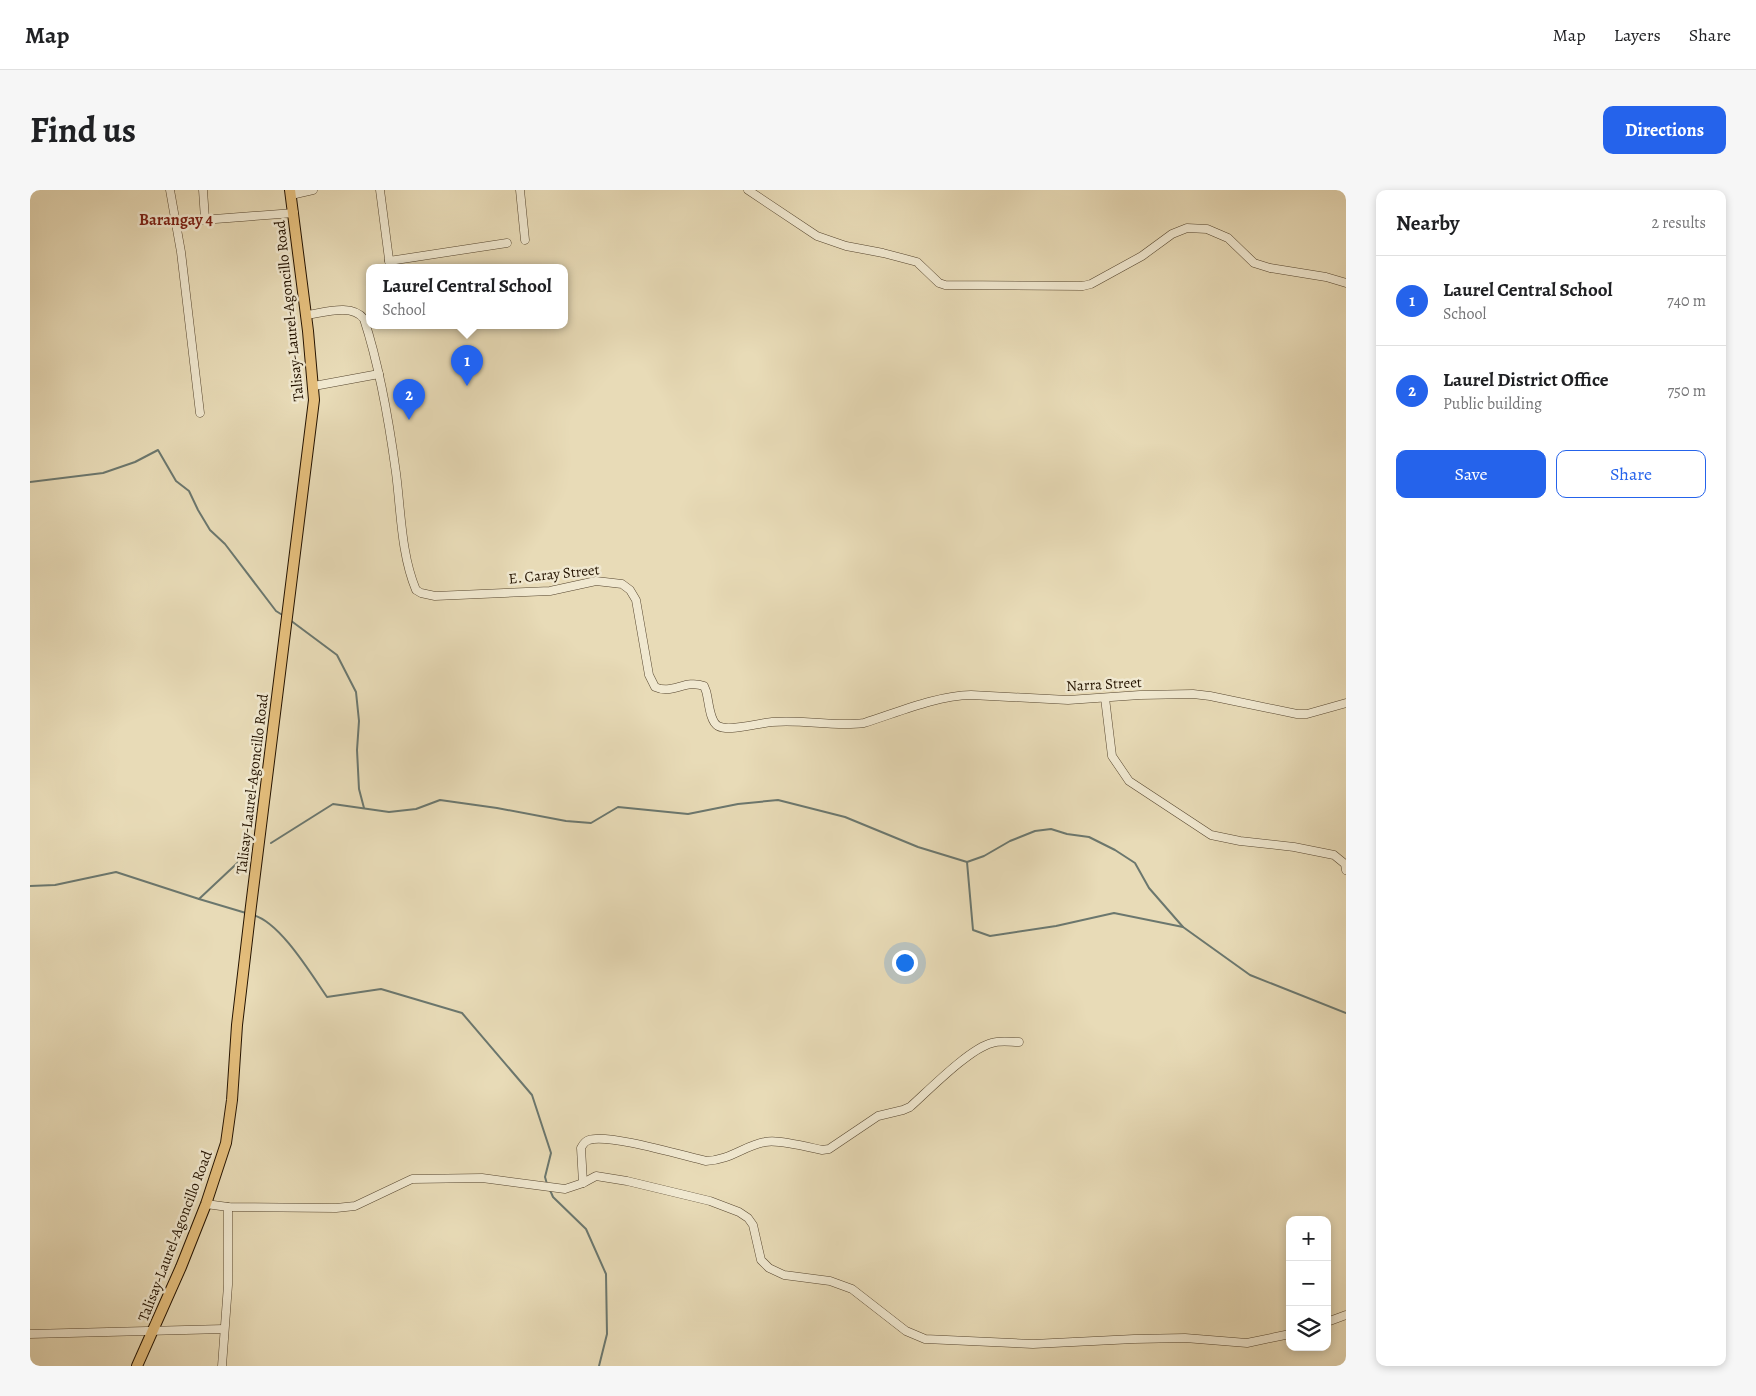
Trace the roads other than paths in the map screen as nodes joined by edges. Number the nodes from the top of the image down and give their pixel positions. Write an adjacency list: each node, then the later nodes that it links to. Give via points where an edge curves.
1 (170, 190): 10 (street)
2 (203, 190): 9 (street)
3 (313, 190): 7 (street)
4 (380, 190): 13 (street)
5 (520, 190): 11 (street)
6 (748, 190): 14 (street, via 817,236 917,262 945,285 1083,286 1142,256 1172,234 1187,228 1207,229 1228,238 1254,263)
7 (291, 192): 8 (main road, Talisay-Laurel-Agoncillo Road)
8 (294, 213): 9 (street); 15 (main road, Talisay-Laurel-Agoncillo Road)
9 (205, 219): 10 (street)
10 (175, 222): 20 (street)
11 (525, 240)
12 (507, 243): 13 (street)
13 (389, 264)
14 (1346, 283)
15 (306, 315): 16 (street, via 345,310); 19 (main road, Talisay-Laurel-Agoncillo Road)
16 (366, 317)
17 (370, 329): 18 (street)
18 (379, 374): 19 (street); 23 (street, E. Caray Street, via 407,554 413,583 420,593 434,596 550,591 596,581 622,584 636,600 654,687 666,690 691,684 704,686 717,725 728,728 774,722)
19 (314, 386): 27 (main road, Talisay-Laurel-Agoncillo Road, via 237,1025 228,1129)
20 (200, 413)
21 (1105, 698): 22 (street, Narra Street, via 1193,694 1297,714); 23 (street, Narra Street, via 1060,700 956,695); 24 (street, via 1112,756 1129,781 1211,835 1334,855 1345,864)
22 (1346, 703)
23 (864, 723)
24 (1346, 870)
25 (1019, 1042): 26 (street, via 994,1042 983,1046 910,1107 878,1116 830,1149 765,1142 718,1161 706,1162 612,1139 590,1139 581,1148)
26 (583, 1183): 28 (street, via 556,1188 482,1178 412,1179 355,1206); 34 (street, via 596,1176 627,1181 739,1212 753,1225 761,1260 769,1268 852,1289 906,1331 925,1339 1033,1344 1185,1338 1247,1343)
27 (206, 1204): 28 (street); 32 (main road, Talisay-Laurel-Agoncillo Road)
28 (228, 1207): 31 (street, via 228,1285)
29 (1346, 1315): 30 (street)
30 (1331, 1321)
31 (224, 1329): 32 (street); 36 (street)
32 (154, 1331): 33 (street); 35 (main road, Talisay-Laurel-Agoncillo Road)
33 (30, 1334)
34 (1286, 1335)
35 (138, 1366)
36 (222, 1366)

